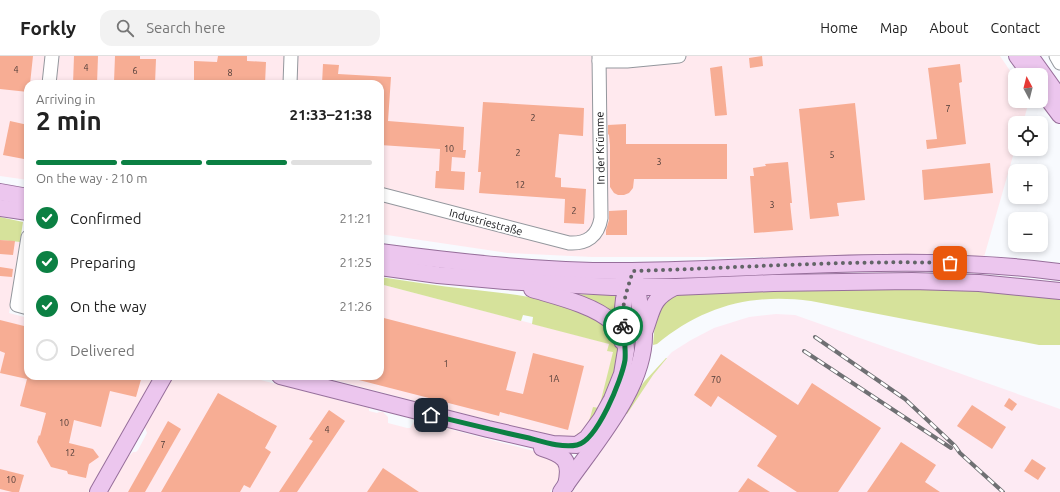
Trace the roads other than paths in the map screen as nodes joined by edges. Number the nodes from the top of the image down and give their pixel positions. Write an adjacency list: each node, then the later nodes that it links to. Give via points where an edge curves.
1 (52, 56): 10 (street)
2 (291, 56): 11 (street)
3 (679, 56): 7 (street, via 627,61)
4 (1017, 56): 9 (main road)
5 (1030, 56): 12 (main road)
6 (1056, 56): 8 (street)
7 (599, 59): 20 (street, In der Krümme, via 601,218 598,229)
8 (1060, 63)
9 (1025, 68)
10 (49, 80)
11 (290, 80)
12 (1060, 98)
13 (1048, 100): 14 (main road)
14 (1060, 116)
15 (0, 192): 17 (main road)
16 (384, 195): 20 (street, Industriestraße, via 569,243)
17 (24, 203)
18 (24, 204): 19 (main road)
19 (0, 208)
20 (591, 237)
21 (384, 252): 24 (main road, via 538,269)
22 (24, 262): 30 (street, via 17,305)
23 (384, 268): 26 (main road)
24 (633, 271): 25 (main road, via 919,262); 27 (main road)
25 (1060, 272)
26 (505, 281): 27 (main road); 32 (main road, via 567,300 603,316 613,322 618,329)
27 (632, 287): 28 (main road); 31 (main road); 32 (main road, via 623,308)
28 (675, 287): 29 (main road, via 912,281 979,283); 31 (main road, via 657,299)
29 (1060, 290)
30 (24, 307)
31 (644, 331): 36 (main road, via 641,363 630,388 593,447)
32 (626, 350): 35 (main road, via 620,380 608,407 580,444 553,444)
33 (162, 380): 37 (main road)
34 (295, 380): 35 (main road)
35 (488, 430): 36 (main road, via 560,455 568,466)
36 (563, 488)
37 (98, 492)

